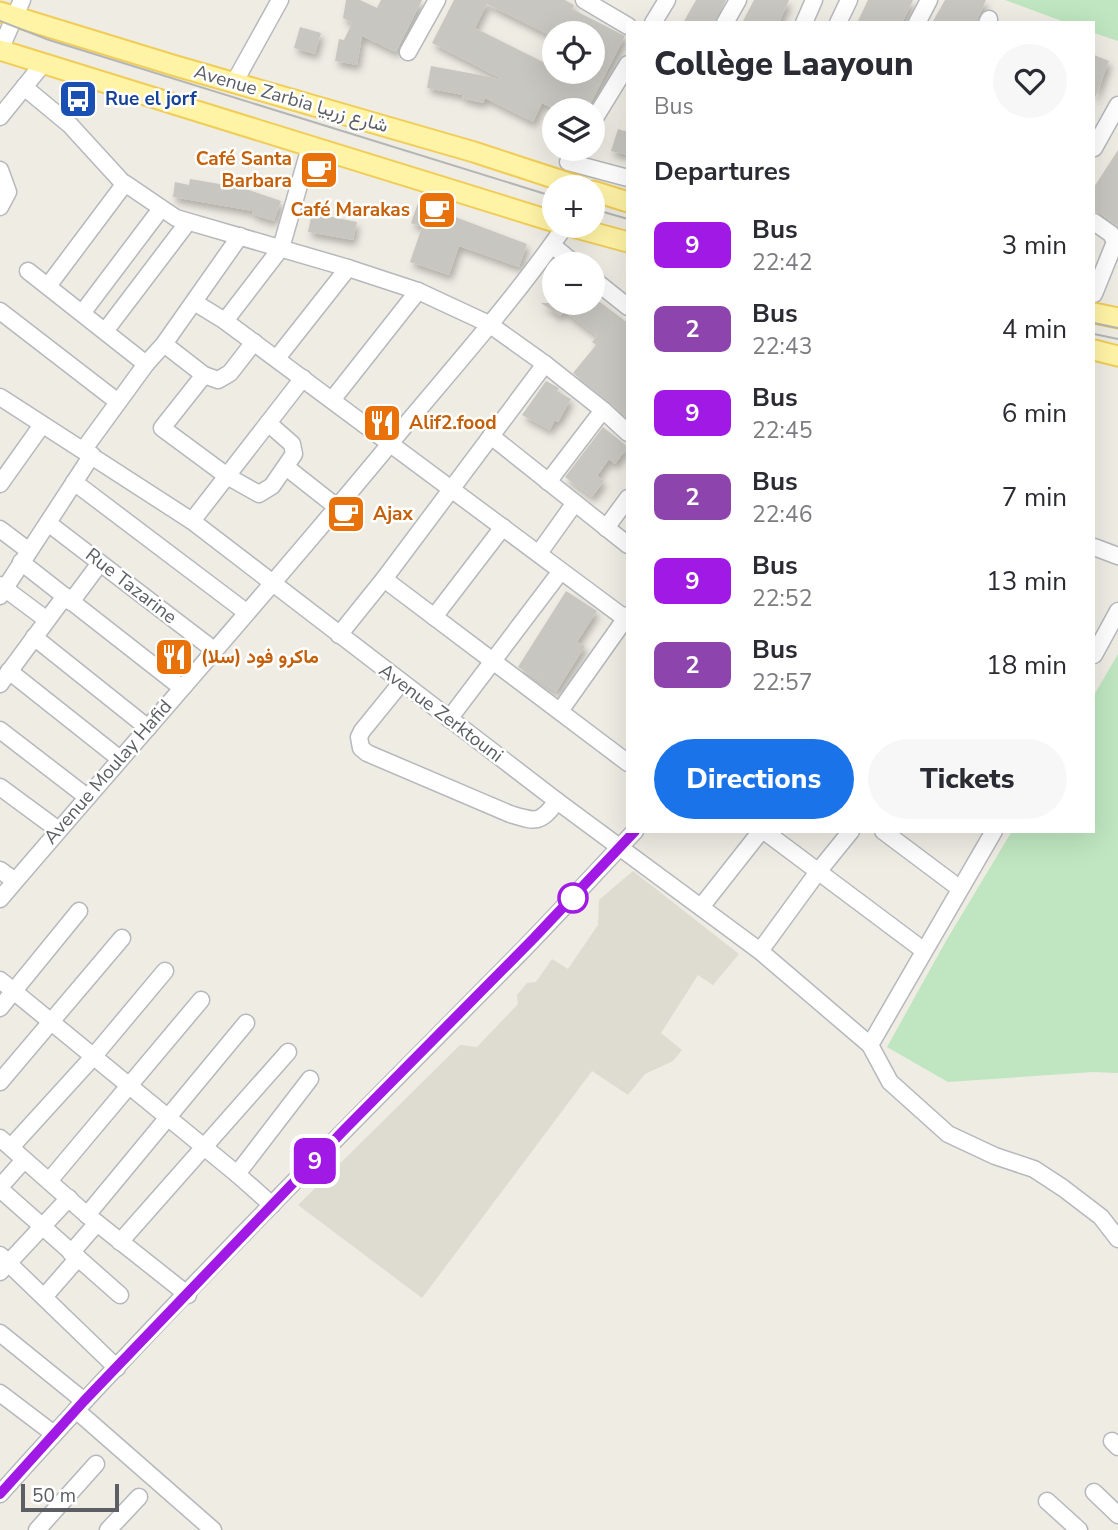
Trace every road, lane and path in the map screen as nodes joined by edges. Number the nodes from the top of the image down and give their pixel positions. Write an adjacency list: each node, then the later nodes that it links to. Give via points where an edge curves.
1 (280, 0): 20 (street)
2 (437, 0): 17 (street)
3 (584, 0): 15 (street)
4 (667, 0): 10 (street)
5 (738, 0): 11 (street)
6 (814, 0): 12 (street)
7 (849, 0): 13 (street)
8 (929, 0): 14 (street)
9 (12, 9): 16 (street); 20 (main road, Avenue Zarbia شارع زربيا)
10 (654, 21)
11 (726, 21)
12 (805, 21)
13 (839, 21)
14 (919, 21)
15 (626, 25)
16 (0, 50): 18 (main road, Avenue Zarbia شارع زربيا)
17 (408, 52)
18 (42, 65): 21 (street); 26 (main road, Avenue Zarbia شارع زربيا)
19 (626, 67): 22 (street)
20 (234, 83): 29 (main road, Avenue Zarbia شارع زربيا)
21 (24, 87): 24 (street); 31 (street, via 70,125)
22 (605, 101)
23 (1107, 112): 25 (street)
24 (0, 117)
25 (1095, 145)
26 (310, 147): 36 (main road, Avenue Zarbia شارع زربيا); 44 (street)
27 (587, 161): 30 (street)
28 (0, 170): 34 (street, via 8,192)
29 (543, 175)
30 (626, 177)
31 (124, 184): 35 (street); 48 (street)
32 (605, 195): 33 (main road)
33 (626, 201)
34 (0, 207)
35 (160, 210): 37 (street); 55 (street)
36 (542, 218)
37 (188, 222): 39 (street); 60 (street)
38 (1095, 223): 51 (street, via 1115,242)
39 (240, 236): 44 (street); 52 (street)
40 (605, 236): 42 (main road)
41 (558, 238): 43 (street, Avenue Moulay Hafid)
42 (626, 241)
43 (552, 246): 45 (street); 59 (street, Avenue Moulay Hafid)
44 (281, 248): 46 (street); 58 (street)
45 (560, 252)
46 (348, 268): 50 (street); 65 (street)
47 (29, 271): 48 (street)
48 (48, 286): 55 (street)
49 (605, 289): 53 (street)
50 (418, 291): 59 (street); 71 (street)
51 (1095, 292)
52 (194, 302): 58 (street); 62 (street)
53 (626, 305)
54 (0, 311): 72 (street)
55 (83, 312): 60 (street)
56 (1095, 313): 57 (main road)
57 (1118, 318)
58 (225, 321): 61 (street)
59 (489, 324): 67 (street); 78 (street, Avenue Moulay Hafid)
60 (106, 330): 66 (street)
61 (254, 342): 65 (street); 68 (street, via 224,378 213,380)
62 (164, 344): 66 (street); 68 (street)
63 (1095, 350): 64 (main road)
64 (1118, 356)
65 (277, 358): 69 (street)
66 (146, 364): 72 (street)
67 (545, 364): 73 (street); 77 (street)
68 (204, 375): 81 (street, via 162,428)
69 (303, 378): 71 (street); 74 (street)
70 (0, 397): 75 (street, Avenue Zerktouni)
71 (332, 400): 78 (street)
72 (118, 401): 79 (street)
73 (603, 410): 76 (street); 83 (street)
74 (268, 423): 80 (street, via 293,447 293,458); 81 (street)
75 (42, 425): 79 (street, Avenue Zerktouni); 84 (street)
76 (626, 431)
77 (491, 436): 83 (street); 85 (street)
78 (391, 443): 85 (street); 88 (street, Avenue Moulay Hafid)
79 (88, 452): 82 (street); 89 (street, Avenue Zerktouni)
80 (286, 467): 81 (street, via 262,494); 88 (street)
81 (227, 476): 89 (street)
82 (74, 482): 90 (street); 106 (street)
83 (548, 482): 87 (street)
84 (0, 484)
85 (452, 488): 91 (street); 101 (street)
86 (626, 501): 92 (street)
87 (574, 504): 92 (street); 96 (street)
88 (338, 508): 102 (street, Avenue Moulay Hafid)
89 (192, 521): 102 (street, Avenue Zerktouni)
90 (48, 523): 97 (street); 99 (street, Rue Tazarine)
91 (503, 527): 96 (street); 108 (street)
92 (606, 528): 94 (street)
93 (0, 529): 97 (street)
94 (626, 543)
95 (1095, 547): 98 (street)
96 (539, 553): 100 (street)
97 (25, 556): 103 (street); 104 (street)
98 (1118, 556)
99 (100, 563): 104 (street); 113 (street, Rue Tazarine)
100 (561, 570): 107 (street); 115 (street)
101 (384, 579): 108 (street); 111 (street)
102 (272, 582): 106 (street, Avenue Moulay Hafid); 111 (street, Avenue Zerktouni)
103 (2, 590): 110 (street)
104 (68, 599): 110 (street); 118 (street)
105 (1118, 611): 114 (street)
106 (246, 612): 113 (street, Avenue Moulay Hafid)
107 (626, 616)
108 (434, 617): 115 (street)
109 (626, 618): 119 (street)
110 (47, 620): 112 (street)
111 (339, 635): 117 (street, Avenue Zerktouni)
112 (34, 637): 116 (street); 121 (street)
113 (214, 650): 118 (street, Avenue Moulay Hafid)
114 (1095, 652)
115 (494, 662): 119 (street); 120 (street)
116 (5, 678): 124 (street)
117 (401, 682): 120 (street, Avenue Zerktouni); 127 (street, via 362,731 360,748 532,821 546,816)
118 (182, 688): 121 (street, Avenue Moulay Hafid)
119 (560, 711): 123 (street)
120 (449, 719): 127 (street, Avenue Zerktouni)
121 (148, 728): 124 (street, Avenue Moulay Hafid)
122 (0, 730): 126 (street)
123 (626, 755)
124 (120, 759): 126 (street, Avenue Moulay Hafid)
125 (0, 787): 128 (street)
126 (87, 797): 128 (street, Avenue Moulay Hafid)
127 (557, 801): 135 (street, Avenue Zerktouni)
128 (57, 830): 138 (street, Avenue Moulay Hafid)
129 (633, 833): 135 (street)
130 (760, 833): 141 (street)
131 (765, 833): 137 (street)
132 (849, 833): 137 (street)
133 (886, 833): 139 (street)
134 (993, 833): 139 (street)
135 (620, 847): 141 (street, Avenue Zerktouni); 167 (street)
136 (0, 870): 138 (street)
137 (817, 873): 144 (street); 145 (street)
138 (15, 881): 140 (street, Avenue Moulay Hafid)
139 (959, 888): 144 (street)
140 (0, 899)
141 (701, 907): 145 (street, Avenue Zerktouni)
142 (79, 911): 148 (street)
143 (122, 938): 151 (street)
144 (923, 950): 153 (street)
145 (760, 951): 153 (street, Avenue Zerktouni)
146 (165, 971): 155 (street)
147 (0, 980): 148 (street)
148 (14, 992): 150 (street); 151 (street)
149 (201, 1000): 158 (street)
150 (0, 1007)
151 (51, 1022): 155 (street); 157 (street)
152 (246, 1023): 159 (street)
153 (870, 1045): 170 (street, via 890,1082 948,1134 1034,1169 1101,1217)
154 (288, 1052): 161 (street)
155 (93, 1057): 158 (street); 160 (street)
156 (310, 1079): 163 (street)
157 (0, 1082)
158 (130, 1087): 159 (street); 164 (street)
159 (166, 1118): 161 (street); 168 (street)
160 (5, 1142): 162 (street)
161 (203, 1148): 163 (street); 171 (street)
162 (24, 1160): 164 (street); 165 (street)
163 (237, 1174): 167 (street)
164 (49, 1181): 166 (street)
165 (0, 1188): 169 (street)
166 (69, 1199): 168 (street); 169 (street)
167 (272, 1206): 174 (street)
168 (92, 1219): 171 (street); 172 (street)
169 (43, 1228): 172 (street); 173 (street)
170 (1118, 1239)
171 (120, 1242): 174 (street)
172 (74, 1256): 175 (street); 176 (street)
173 (3, 1263): 176 (street)
174 (188, 1295): 178 (street)
175 (120, 1296)
176 (44, 1297): 178 (street)
177 (0, 1333): 180 (street)
178 (117, 1368): 180 (street)
179 (0, 1393): 181 (street)
180 (80, 1405): 181 (street); 190 (street)
181 (54, 1434): 184 (street)
182 (96, 1464): 188 (street)
183 (1094, 1492): 187 (street)
184 (0, 1494)
185 (139, 1497): 189 (street)
186 (1047, 1501): 191 (street)
187 (1118, 1515)
188 (37, 1530)
189 (108, 1530)
190 (213, 1530)
191 (1079, 1530)

